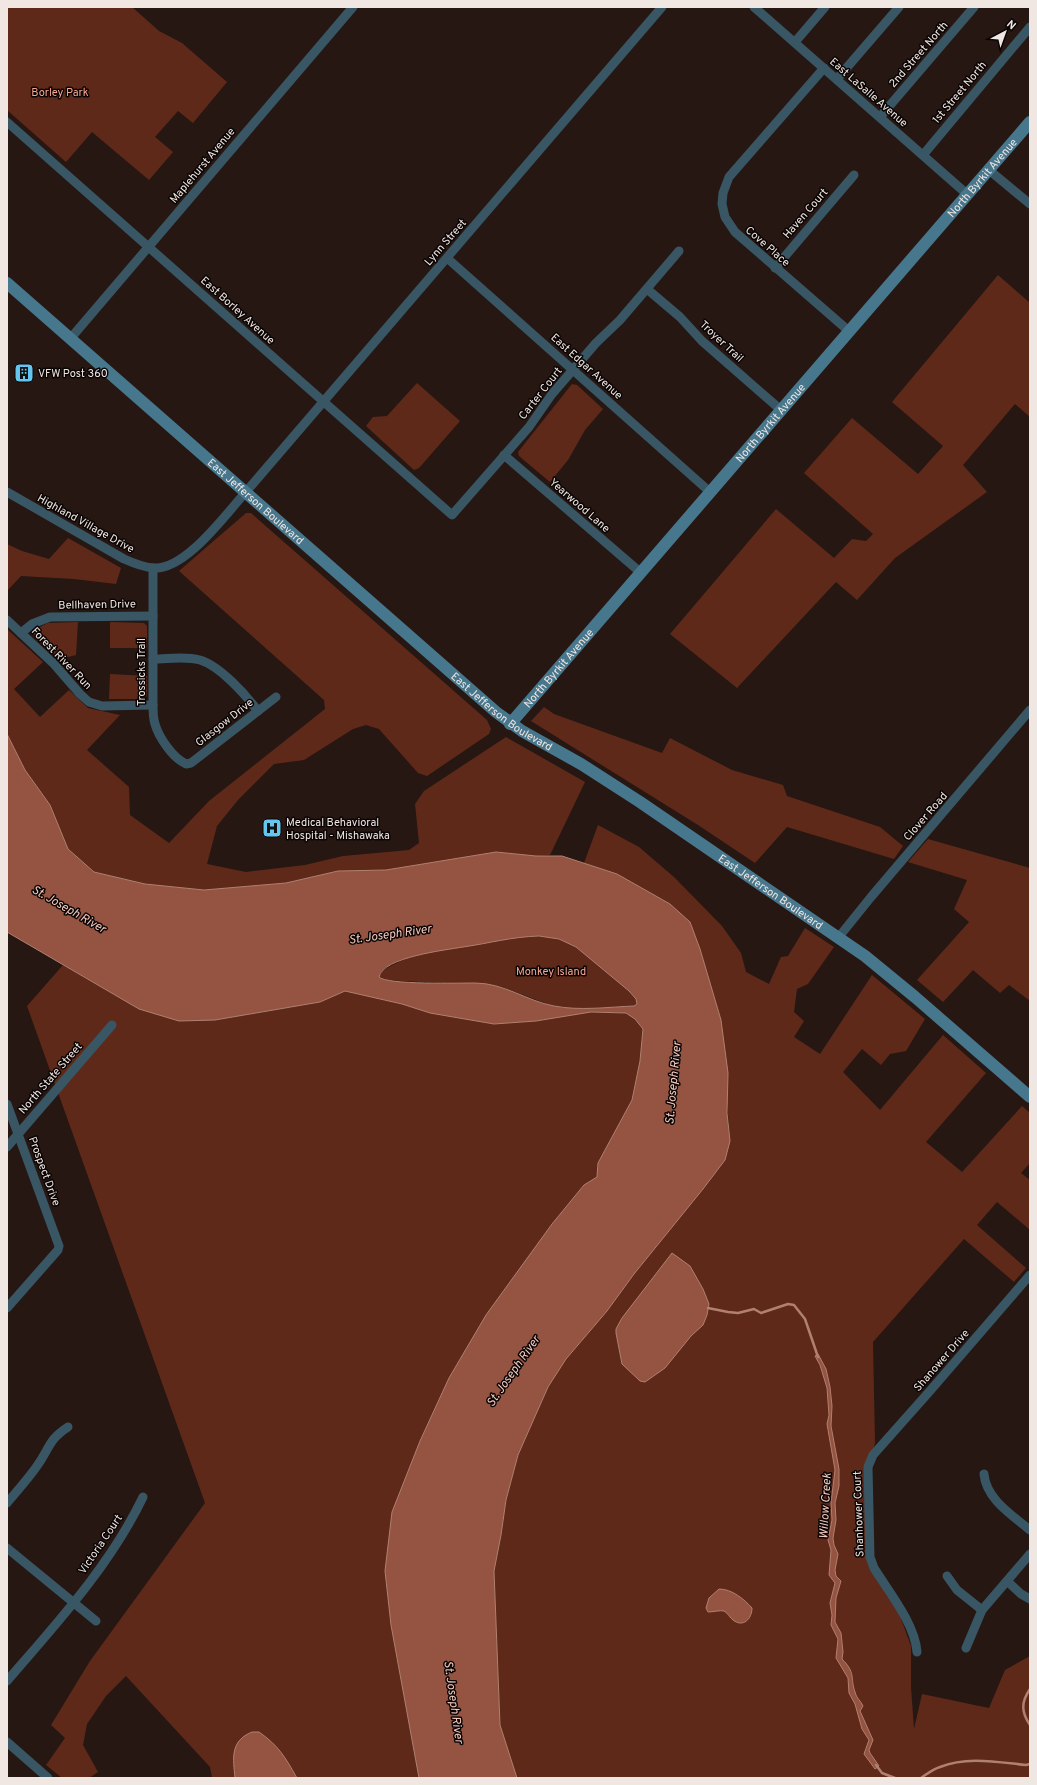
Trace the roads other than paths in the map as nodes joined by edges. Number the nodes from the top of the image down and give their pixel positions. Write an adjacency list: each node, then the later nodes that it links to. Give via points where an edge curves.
1 (353, 7): 19 (street, Maplehurst Avenue)
2 (662, 7): 21 (street, Lynn Street)
3 (754, 7): 8 (street, East LaSalle Avenue)
4 (825, 7): 8 (street)
5 (899, 7): 10 (street)
6 (974, 7): 11 (street, 2nd Street North)
7 (1030, 27): 14 (street, 1st Street North)
8 (795, 42): 9 (street, East LaSalle Avenue)
9 (824, 68): 10 (street, East LaSalle Avenue); 22 (street, Cove Place, via 729,177 723,193 723,210 732,228)
10 (837, 79): 11 (street, East LaSalle Avenue)
11 (880, 117): 14 (street, East LaSalle Avenue)
12 (7, 122): 19 (street, East Borley Avenue)
13 (1030, 122): 15 (street, North Byrkit Avenue)
14 (922, 155): 17 (street, East LaSalle Avenue)
15 (989, 170): 17 (street, North Byrkit Avenue); 18 (street)
16 (854, 175): 22 (street, Haven Court)
17 (968, 195): 25 (street, North Byrkit Avenue)
18 (1030, 204)
19 (148, 247): 26 (street, Maplehurst Avenue); 28 (street, East Borley Avenue)
20 (679, 251): 24 (street, Carter Court)
21 (447, 258): 27 (street, East Edgar Avenue); 28 (street, Lynn Street)
22 (775, 268): 25 (street, Cove Place)
23 (7, 283): 26 (street, East Jefferson Boulevard)
24 (647, 289): 27 (street, Carter Court); 29 (street, Troyer Trail)
25 (850, 332): 29 (street, North Byrkit Avenue)
26 (70, 339): 33 (street, East Jefferson Boulevard)
27 (573, 370): 30 (street, Carter Court); 32 (street, East Edgar Avenue)
28 (324, 401): 33 (street, Lynn Street); 34 (street, East Borley Avenue)
29 (781, 410): 32 (street, North Byrkit Avenue)
30 (504, 455): 34 (street, Carter Court); 36 (street, Yearwood Lane)
31 (7, 492): 35 (street, Highland Village Drive, via 124,559)
32 (710, 492): 36 (street, North Byrkit Avenue)
33 (245, 493): 35 (street, via 188,556 165,567); 45 (street, East Jefferson Boulevard)
34 (452, 515)
35 (153, 568): 37 (street, Trossicks Trail)
36 (640, 572): 45 (street, North Byrkit Avenue)
37 (153, 616): 39 (street, Bellhaven Drive, via 50,617 32,624); 40 (street, Trossicks Trail)
38 (7, 620): 39 (street, Forest River Run)
39 (21, 633): 42 (street, Forest River Run, via 89,702 102,706)
40 (153, 659): 42 (street, Trossicks Trail); 44 (street, via 190,658 208,664 248,698)
41 (276, 697): 44 (street, Glasgow Drive)
42 (153, 705): 46 (street, Trossicks Trail, via 159,734 176,757)
43 (1030, 710): 47 (street, Clover Road)
44 (258, 711): 46 (street, Glasgow Drive, via 198,758)
45 (510, 724): 47 (street, East Jefferson Boulevard, via 581,764 640,802)
46 (186, 764)
47 (838, 938): 49 (street, East Jefferson Boulevard, via 909,992)
48 (112, 1025): 51 (street, North State Street)
49 (1030, 1097)
50 (7, 1104): 51 (street, Prospect Drive)
51 (18, 1133): 52 (street, North State Street); 54 (street, Prospect Drive, via 59,1246)
52 (7, 1147)
53 (1030, 1275): 56 (street, Shanower Drive)
54 (7, 1308)
55 (68, 1427): 59 (street, via 52,1439 36,1468)
56 (870, 1460): 70 (street, Shanhower Court, via 870,1557 910,1627)
57 (984, 1474): 60 (street, via 986,1486 992,1497)
58 (143, 1497): 66 (street, Victoria Court, via 99,1570)
59 (7, 1503)
60 (1030, 1530)
61 (7, 1548): 66 (street)
62 (1030, 1554): 64 (street)
63 (947, 1576): 67 (street, via 957,1590)
64 (1007, 1581): 65 (street); 67 (street)
65 (1030, 1599)
66 (73, 1602): 68 (street); 71 (street, Victoria Court)
67 (982, 1610): 69 (street)
68 (96, 1621)
69 (966, 1648)
70 (917, 1652)
71 (7, 1681)
72 (7, 1742): 73 (street)
73 (48, 1778)

